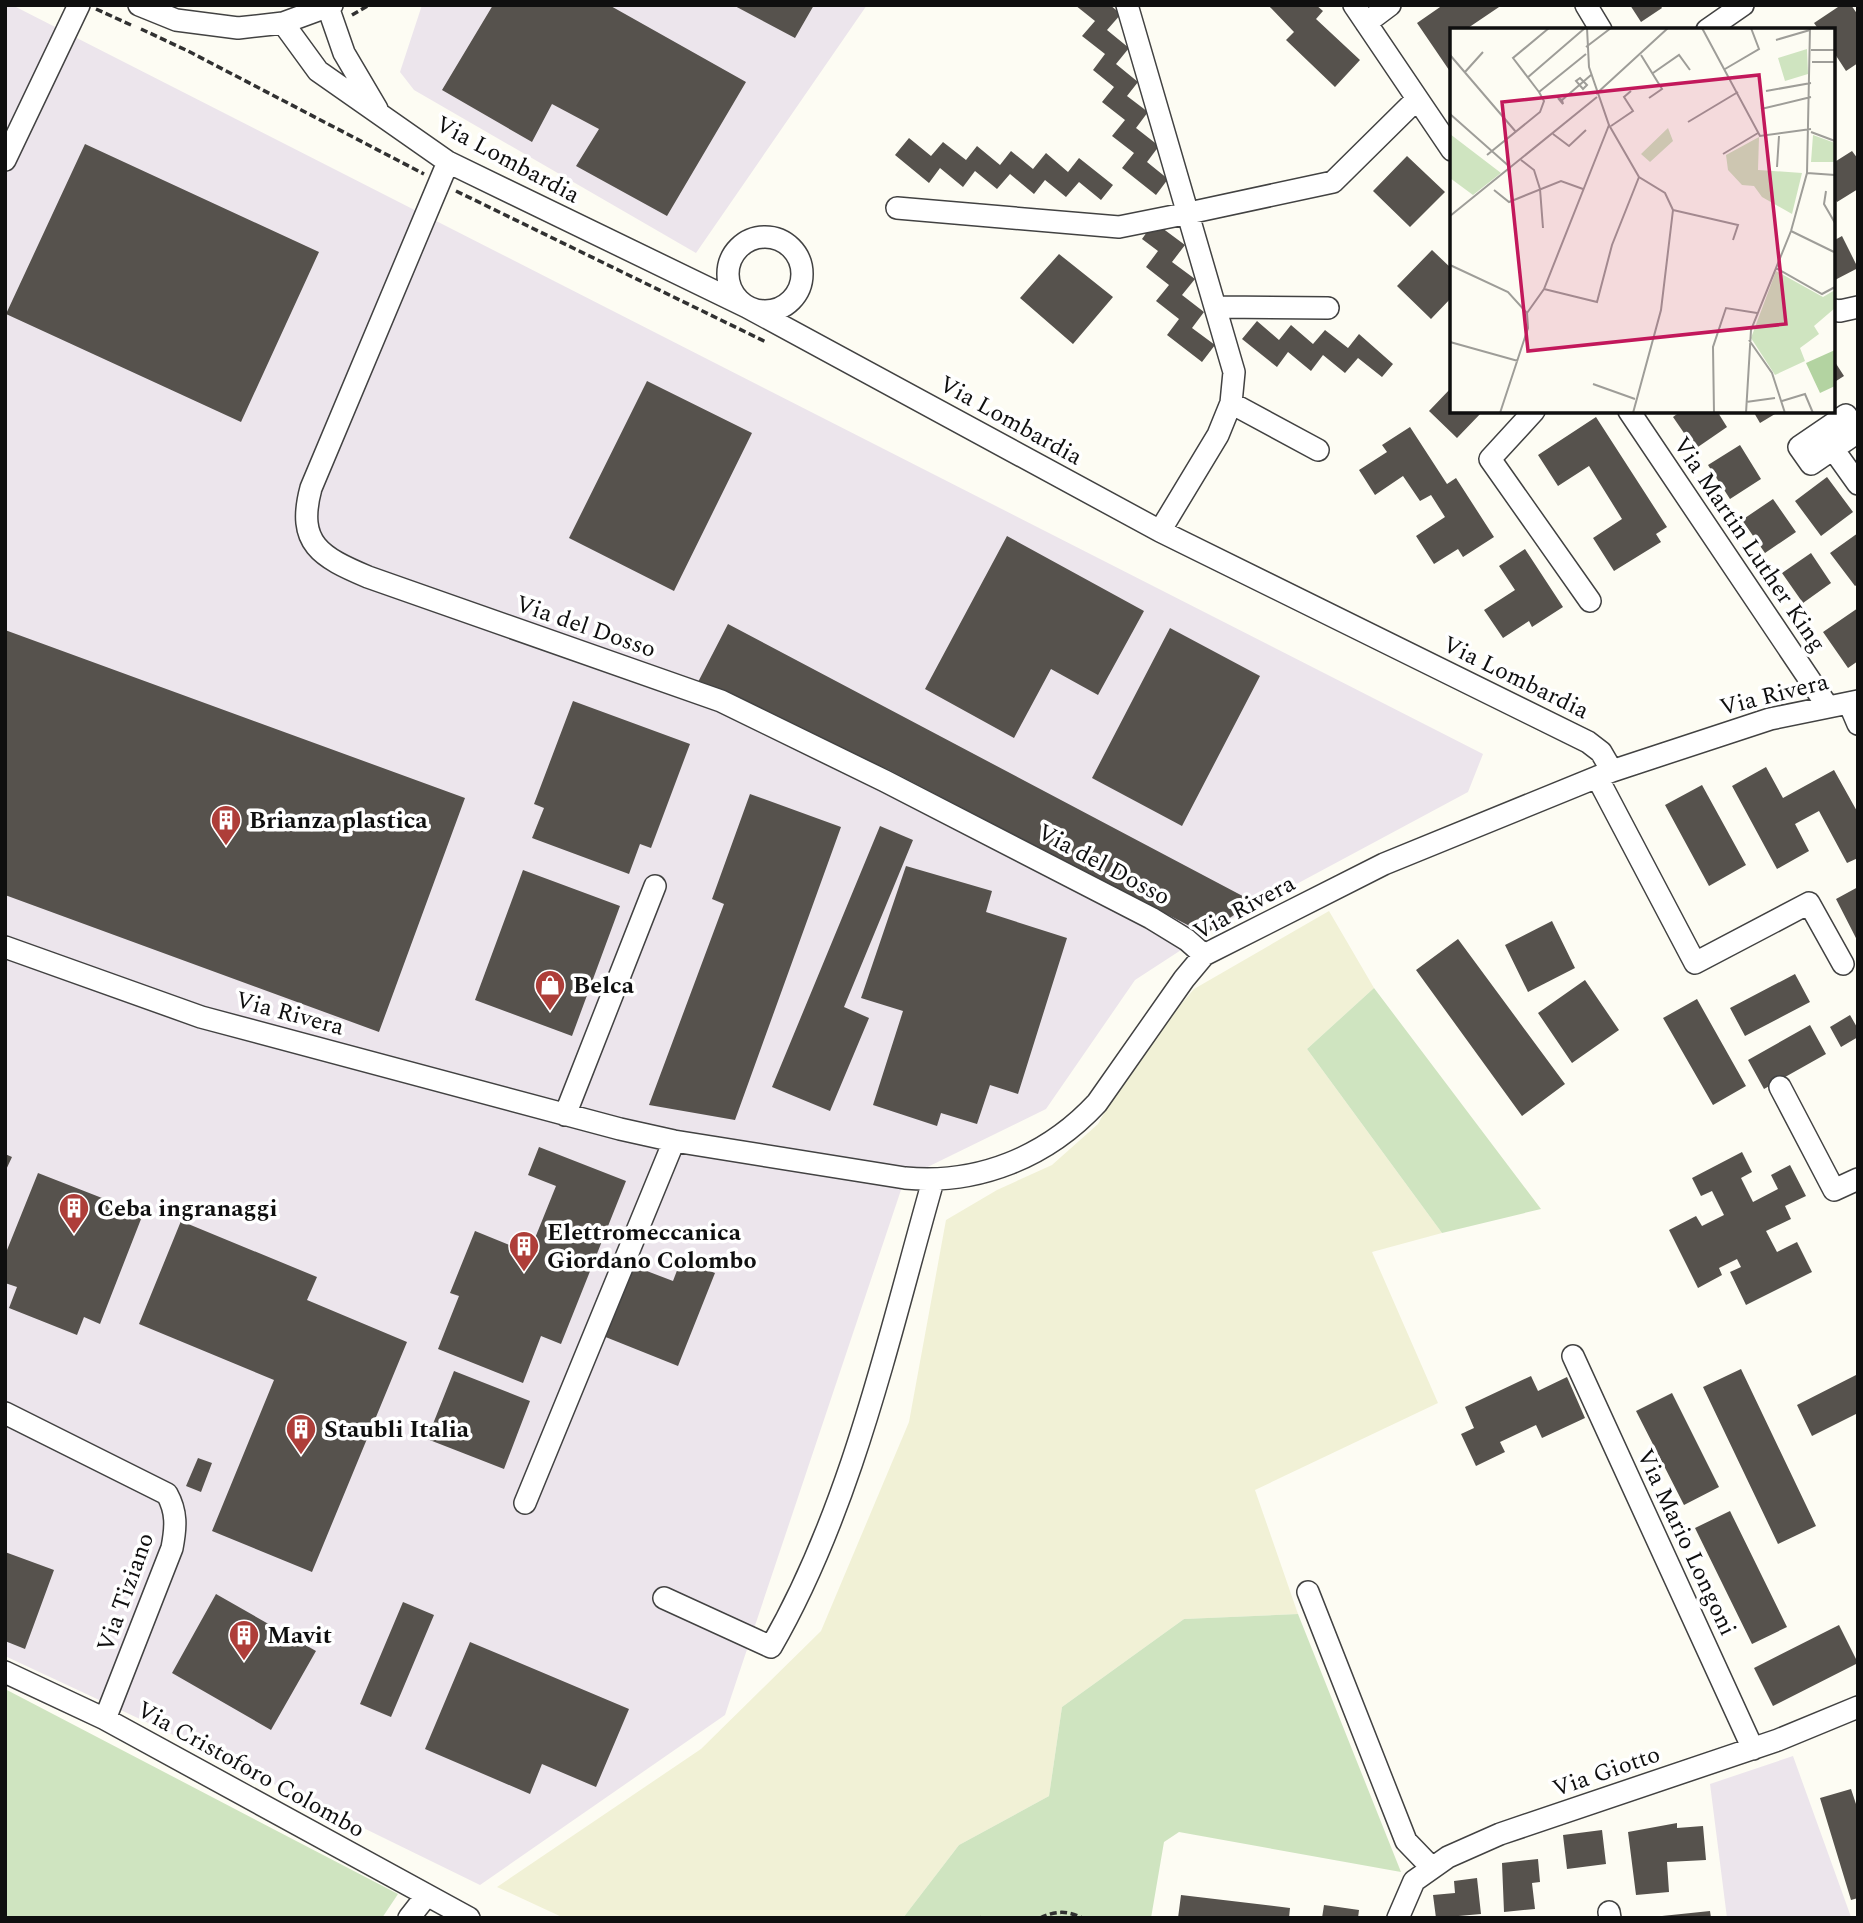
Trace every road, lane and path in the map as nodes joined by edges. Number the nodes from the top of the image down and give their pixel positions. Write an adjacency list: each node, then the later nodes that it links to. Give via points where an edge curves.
1 (79, 5): 16 (street)
2 (88, 5): 18 (path, via 188,51)
3 (139, 5): 10 (street, via 176,20 238,28)
4 (1127, 5): 20 (street)
5 (1390, 5): 9 (street)
6 (1586, 5): 11 (street)
7 (1743, 5): 12 (street)
8 (330, 6): 10 (street); 14 (street, via 344,53)
9 (1360, 14): 13 (street)
10 (283, 23): 14 (street, Via Lombardia, via 318,71)
11 (1600, 28)
12 (1710, 28)
13 (1417, 99): 15 (street); 20 (street, via 1333,182)
14 (381, 117): 17 (street, Via Lombardia)
15 (1450, 147)
16 (5, 160)
17 (448, 162): 18 (street, Via del Dosso); 33 (street, Via Lombardia, via 747,307)
18 (439, 182): 25 (path); 41 (street, Via del Dosso, via 311,488 306,519 314,546 339,565 721,701 1151,918)
19 (897, 208): 20 (street, via 1119,227)
20 (1189, 214): 21 (street)
21 (1217, 307): 23 (street); 26 (street, via 1234,372)
22 (1858, 307): 24 (street)
23 (1328, 308)
24 (1835, 311)
25 (772, 345)
26 (1231, 403): 31 (street); 33 (street, via 1218,435)
27 (1532, 413): 34 (street, via 1490,459)
28 (1630, 413): 36 (street, Via Martin Luther King)
29 (1858, 432): 30 (street); 30 (street, via 1846,415 1798,446 1811,464)
30 (1833, 449): 32 (street)
31 (1318, 450)
32 (1858, 484)
33 (1160, 531): 38 (street, Via Lombardia, via 1588,743 1601,752)
34 (1590, 601)
35 (1854, 702): 36 (street, Via Rivera); 37 (street)
36 (1828, 707): 38 (street, Via Rivera, via 1713,736)
37 (1858, 724)
38 (1605, 774): 41 (street, Via Rivera, via 1384,864); 42 (street, Via Lombardia, via 1629,859 1647,881 1691,965 1809,903)
39 (655, 886): 44 (street)
40 (5, 947): 44 (street, Via Rivera, via 201,1017)
41 (1204, 955): 47 (street, Via Rivera, via 1097,1103 1067,1132 993,1170)
42 (1843, 964)
43 (1780, 1087): 46 (street, via 1835,1190)
44 (565, 1115): 45 (street, Via Rivera)
45 (674, 1141): 47 (street, Via Rivera); 50 (street)
46 (1858, 1179)
47 (933, 1181): 52 (street, via 850,1474 771,1647)
48 (1573, 1356): 56 (street, Via Mario Longoni)
49 (5, 1413): 55 (street, Via Tiziano, via 167,1494 174,1507 172,1548)
50 (525, 1503)
51 (1308, 1592): 57 (street, via 1406,1840)
52 (664, 1598)
53 (5, 1672): 55 (street, Via Cristoforo Colombo)
54 (1858, 1707): 56 (street, Via Giotto)
55 (106, 1719): 58 (street, Via Cristoforo Colombo)
56 (1753, 1749): 57 (street, Via Giotto, via 1500,1834)
57 (1432, 1868): 63 (street, Via Giotto, via 1414,1881)
58 (427, 1895): 59 (street); 60 (street, Via Cristoforo Colombo)
59 (409, 1918)
60 (469, 1918)
61 (1040, 1918): 62 (path, via 1058,1912)
62 (1082, 1918)
63 (1398, 1918)

